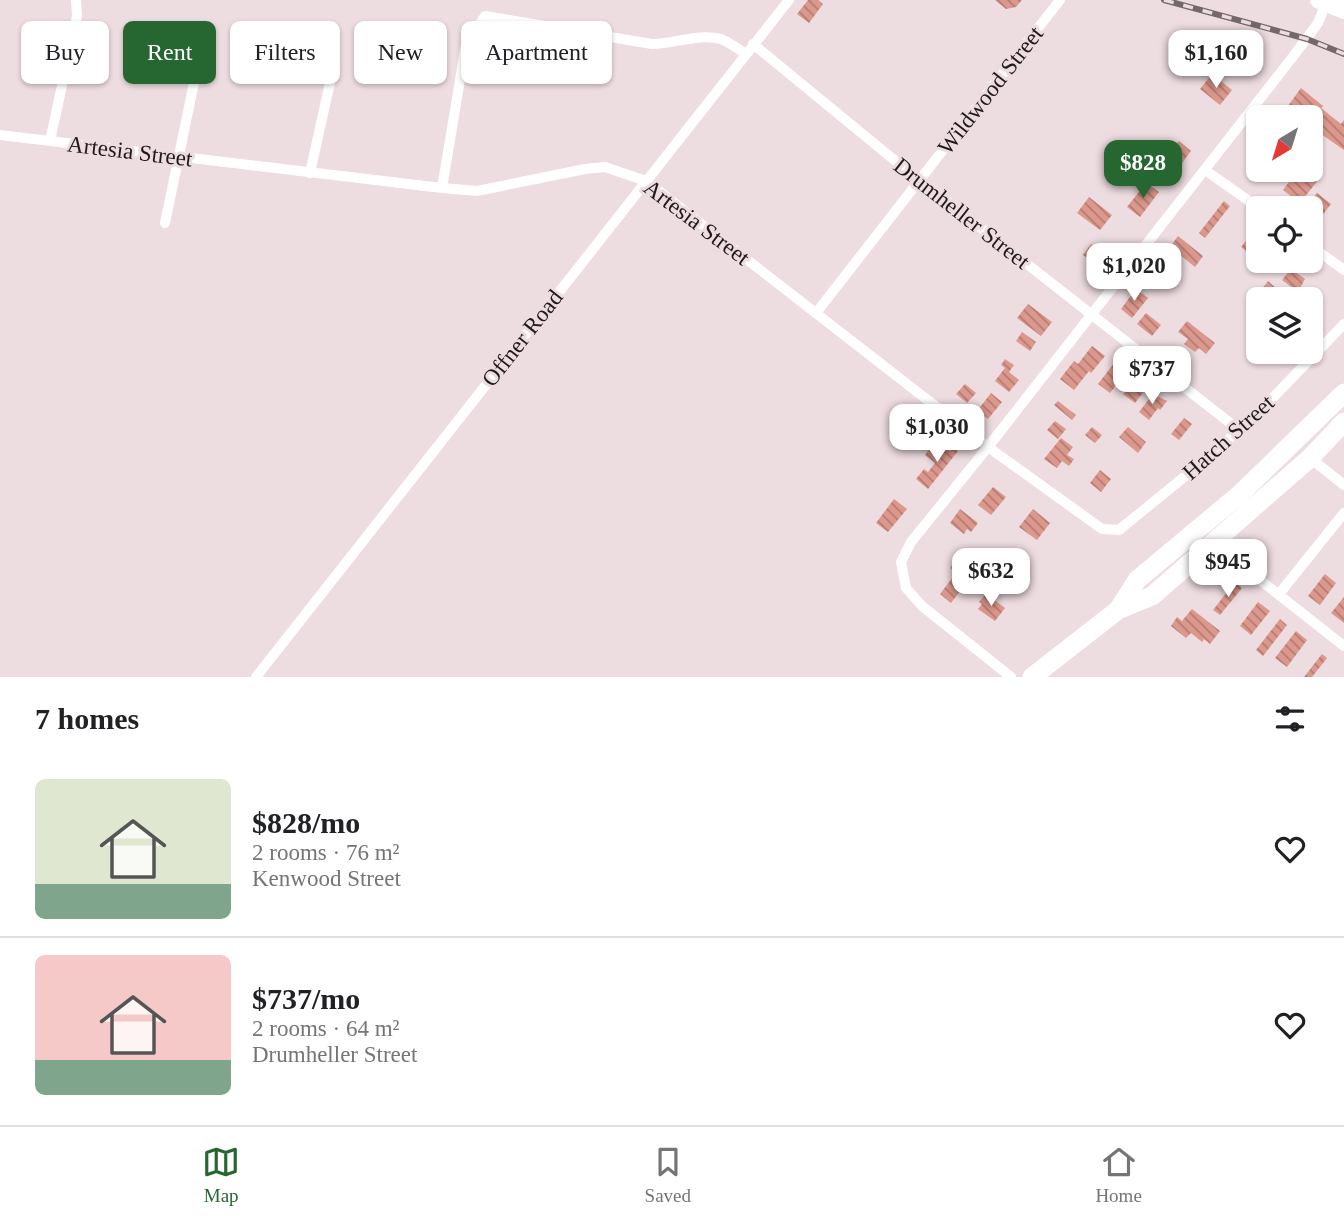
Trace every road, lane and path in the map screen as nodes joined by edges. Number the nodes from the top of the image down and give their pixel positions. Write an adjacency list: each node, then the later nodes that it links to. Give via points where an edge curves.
1 (76, 0): 10 (street, via 77,16)
2 (789, 0): 6 (street, Offner Road)
3 (1060, 0): 14 (street, Wildwood Street)
4 (1323, 1): 5 (main road); 12 (street, via 1318,23)
5 (1344, 10)
6 (750, 49): 14 (street, Drumheller Street); 15 (street, Offner Road); 16 (street, Drumheller Street, via 704,37 652,44 485,16 466,44)
7 (194, 84): 11 (street)
8 (330, 84): 13 (street)
9 (0, 135): 10 (street, Artesia Street)
10 (50, 141): 11 (street, Artesia Street)
11 (179, 157): 13 (street, Artesia Street); 18 (street)
12 (1205, 170): 17 (street); 22 (street)
13 (310, 173): 16 (street, Artesia Street)
14 (920, 180): 21 (street, Wildwood Street); 22 (street, Drumheller Street)
15 (646, 181): 16 (street, Artesia Street, via 605,167 477,191); 21 (street, Artesia Street); 36 (street, Offner Road)
16 (442, 188)
17 (1246, 199)
18 (165, 223)
19 (1323, 255): 20 (street)
20 (1344, 270)
21 (816, 313): 27 (street, Artesia Street)
22 (1092, 315): 26 (street, Drumheller Street); 27 (street)
23 (1344, 324): 26 (street, Hatch Street)
24 (1344, 393): 34 (highway, via 1240,494 1138,580)
25 (1344, 422): 28 (highway)
26 (1238, 430): 31 (street, Hatch Street, via 1119,530)
27 (988, 447): 31 (street, Artesia Street); 37 (street, via 911,542 901,562 906,588 922,606)
28 (1310, 458): 29 (street); 34 (highway, via 1152,596)
29 (1344, 485)
30 (1344, 513): 33 (street)
31 (1102, 529)
32 (1246, 569): 33 (street)
33 (1279, 594): 35 (street)
34 (1118, 610): 38 (highway)
35 (1344, 646)
36 (256, 677)
37 (1011, 677)
38 (1032, 677)

